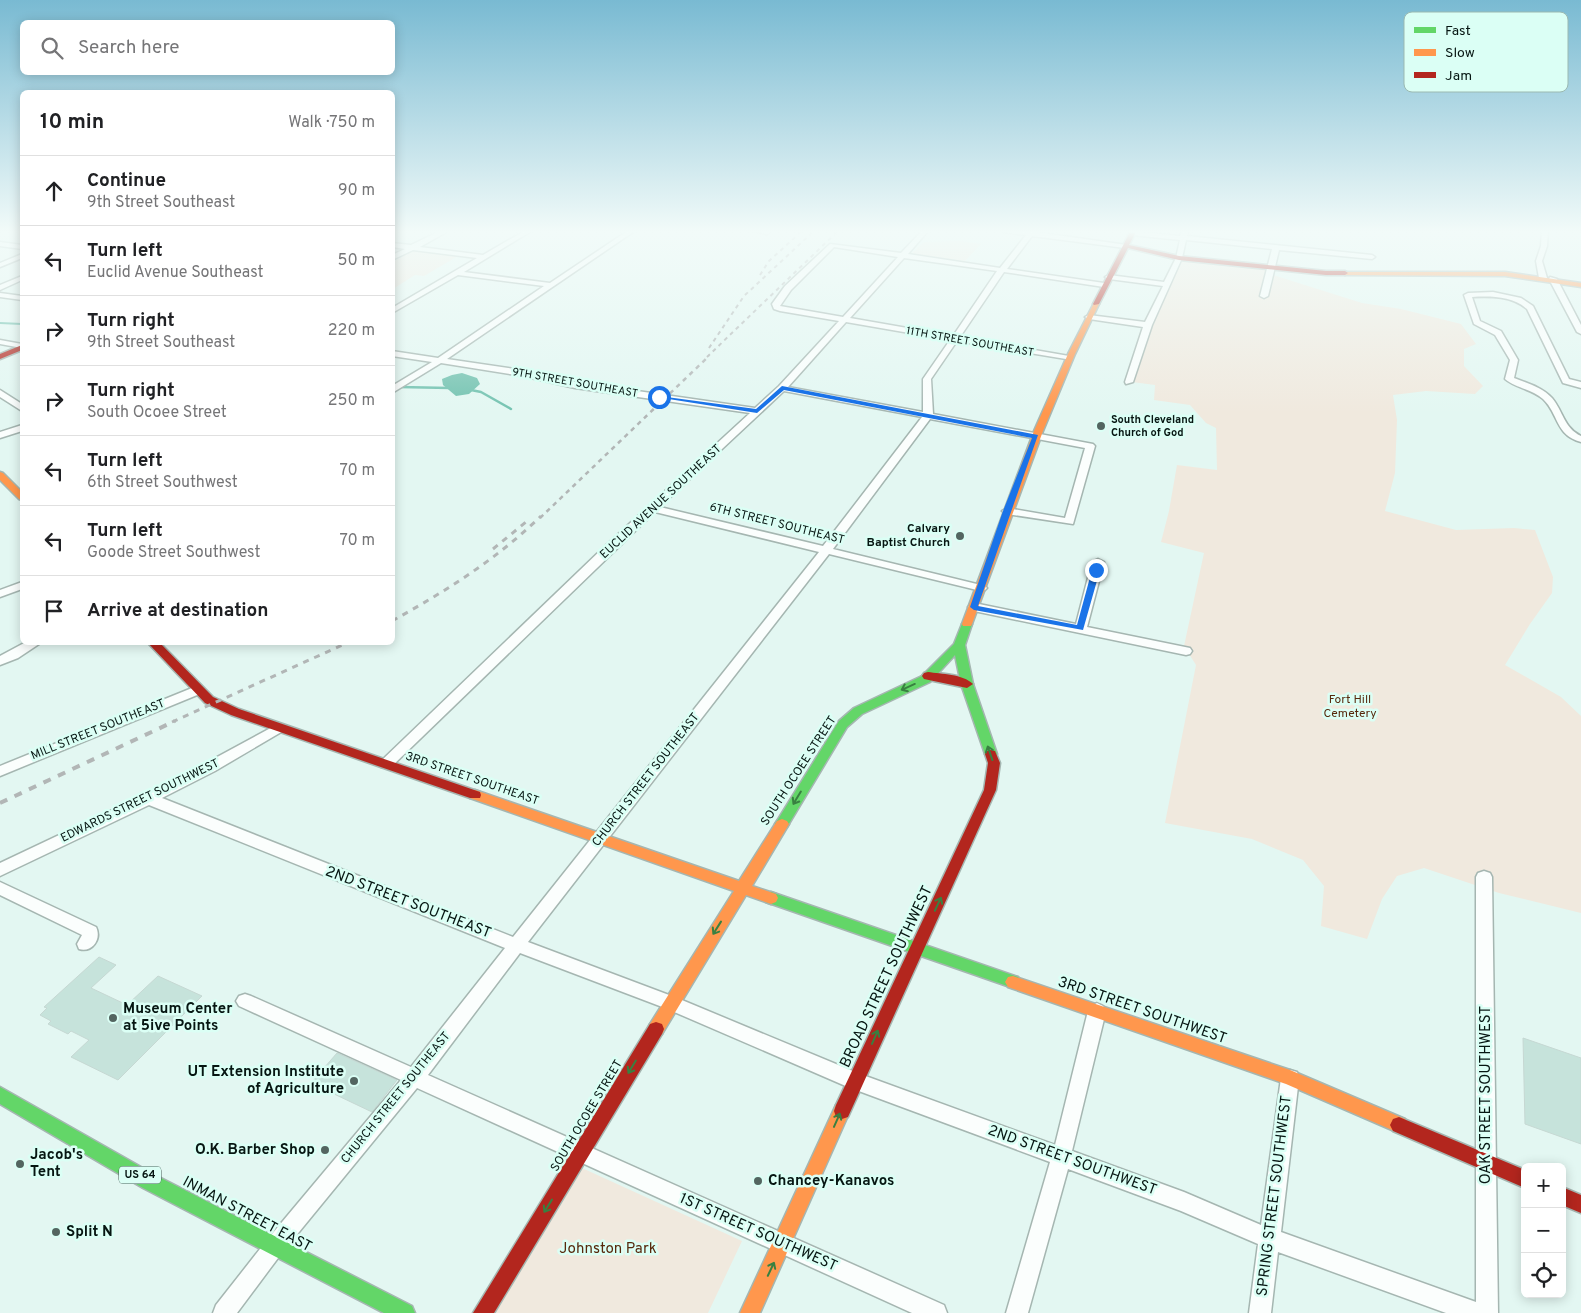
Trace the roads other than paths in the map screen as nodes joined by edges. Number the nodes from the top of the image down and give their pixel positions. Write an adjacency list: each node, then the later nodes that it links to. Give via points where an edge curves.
1 (425, 291): 13 (street)
2 (542, 291): 25 (street)
3 (786, 291): 15 (street, 11TH STREET SOUTHEAST, via 776,306)
4 (869, 291): 15 (street, EUCLID AVENUE SOUTHEAST)
5 (988, 291): 18 (street)
6 (1101, 291): 14 (street, SOUTH OCOEE STREET)
7 (1163, 291): 16 (street)
8 (1265, 291): 11 (street)
9 (1556, 291): 17 (street)
10 (0, 295): 12 (street)
11 (1264, 296)
12 (20, 298)
13 (395, 309)
14 (1089, 317): 16 (street); 24 (street, SOUTH OCOEE STREET)
15 (842, 321): 18 (street, 11TH STREET SOUTHEAST); 29 (street, EUCLID AVENUE SOUTHEAST)
16 (1148, 325): 26 (street)
17 (1581, 332)
18 (955, 339): 24 (street, 11TH STREET SOUTHEAST); 33 (street, via 928,379)
19 (0, 342): 20 (street)
20 (20, 346)
21 (20, 347): 23 (street)
22 (395, 353): 25 (street, 9TH STREET SOUTHEAST)
23 (0, 357)
24 (1069, 358): 36 (street, SOUTH OCOEE STREET)
25 (440, 360): 28 (street); 32 (street, 9TH STREET SOUTHEAST, via 575,385)
26 (1129, 382)
27 (1581, 385): 37 (street, via 1566,381 1524,301 1468,295 1477,322 1498,333 1514,360 1509,379 1545,396 1567,433)
28 (395, 388)
29 (782, 388): 32 (street, EUCLID AVENUE SOUTHEAST); 33 (street)
30 (0, 393): 31 (street)
31 (20, 407)
32 (757, 411): 40 (street, EUCLID AVENUE SOUTHEAST)
33 (928, 415): 36 (street); 42 (street, CHURCH STREET SOUTHEAST)
34 (20, 429): 35 (street)
35 (0, 435)
36 (1036, 437): 41 (street, SOUTH OCOEE STREET); 41 (street, via 1090,446 1070,522)
37 (1581, 439)
38 (0, 475): 39 (street)
39 (20, 495)
40 (653, 508): 42 (street, 6TH STREET SOUTHEAST); 58 (street, EUCLID AVENUE SOUTHEAST)
41 (1007, 511): 45 (street, SOUTH OCOEE STREET)
42 (825, 550): 45 (street, 6TH STREET SOUTHEAST); 61 (street, CHURCH STREET SOUTHEAST)
43 (1098, 562): 48 (street)
44 (20, 586): 46 (street)
45 (981, 588): 47 (street, SOUTH OCOEE STREET)
46 (0, 594)
47 (974, 607): 48 (street); 51 (street, SOUTH OCOEE STREET)
48 (1081, 628): 52 (street)
49 (31, 645): 53 (street)
50 (155, 645): 56 (street, 3RD STREET SOUTHEAST)
51 (959, 645): 54 (street, SOUTH OCOEE STREET); 55 (street, BROAD STREET SOUTHWEST)
52 (1186, 651)
53 (0, 661)
54 (928, 676): 55 (street); 64 (street, SOUTH OCOEE STREET, one-way to 64, via 858,711 843,724)
55 (967, 684): 68 (street, BROAD STREET SOUTHWEST, one-way to 55, via 990,790 994,763)
56 (197, 690): 57 (street, 3RD STREET SOUTHEAST, via 213,703); 59 (street, MILL STREET SOUTHEAST)
57 (278, 728): 58 (street, 3RD STREET SOUTHEAST); 60 (street, EDWARDS STREET SOUTHWEST)
58 (386, 764): 61 (street, 3RD STREET SOUTHEAST)
59 (2, 767)
60 (147, 798): 62 (street, EDWARDS STREET SOUTHWEST); 67 (street, 2ND STREET SOUTHEAST)
61 (599, 838): 64 (street, 3RD STREET SOUTHEAST); 67 (street, CHURCH STREET SOUTHEAST)
62 (0, 870)
63 (1484, 877): 78 (street, OAK STREET SOUTHWEST)
64 (743, 887): 68 (street, 3RD STREET SOUTHWEST); 70 (street, SOUTH OCOEE STREET, one-way to 70)
65 (0, 888): 66 (street, via 90,932)
66 (85, 944)
67 (516, 945): 70 (street, 2ND STREET SOUTHEAST); 72 (street, CHURCH STREET SOUTHEAST)
68 (918, 948): 71 (street, 3RD STREET SOUTHWEST); 74 (street, BROAD STREET SOUTHWEST, one-way to 68)
69 (245, 1002): 72 (street, 1ST STREET SOUTHWEST)
70 (670, 1003): 74 (street, 2ND STREET SOUTHWEST); 76 (street, SOUTH OCOEE STREET, one-way to 76)
71 (1097, 1011): 73 (street, 3RD STREET SOUTHWEST); 77 (street)
72 (414, 1078): 76 (street, 1ST STREET SOUTHWEST); 84 (street, CHURCH STREET SOUTHEAST)
73 (1290, 1078): 78 (street, 3RD STREET SOUTHWEST); 82 (street, SPRING STREET SOUTHWEST)
74 (855, 1081): 77 (street, 2ND STREET SOUTHWEST); 83 (street, BROAD STREET SOUTHWEST, one-way to 74)
75 (2, 1100): 84 (street, INMAN STREET EAST / US 64)
76 (580, 1154): 83 (street, 1ST STREET SOUTHWEST); 87 (street, SOUTH OCOEE STREET, one-way to 87)
77 (1061, 1158): 82 (street, 2ND STREET SOUTHWEST, via 1184,1202); 90 (street)
78 (1486, 1162): 79 (street, 3RD STREET SOUTHWEST); 93 (street, OAK STREET SOUTHWEST)
79 (1521, 1177)
80 (1566, 1198): 81 (street)
81 (1581, 1204)
82 (1270, 1239): 91 (street, SPRING STREET SOUTHWEST); 92 (street, 2ND STREET SOUTHWEST)
83 (782, 1243): 88 (street, BROAD STREET SOUTHWEST, one-way to 83); 89 (street, 1ST STREET SOUTHWEST)
84 (274, 1247): 85 (street, CHURCH STREET SOUTHEAST); 86 (street, INMAN STREET EAST / US 64)
85 (224, 1313)
86 (405, 1313)
87 (482, 1313)
88 (750, 1313)
89 (936, 1313)
90 (1017, 1313)
91 (1260, 1313)
92 (1476, 1313)
93 (1486, 1313)

